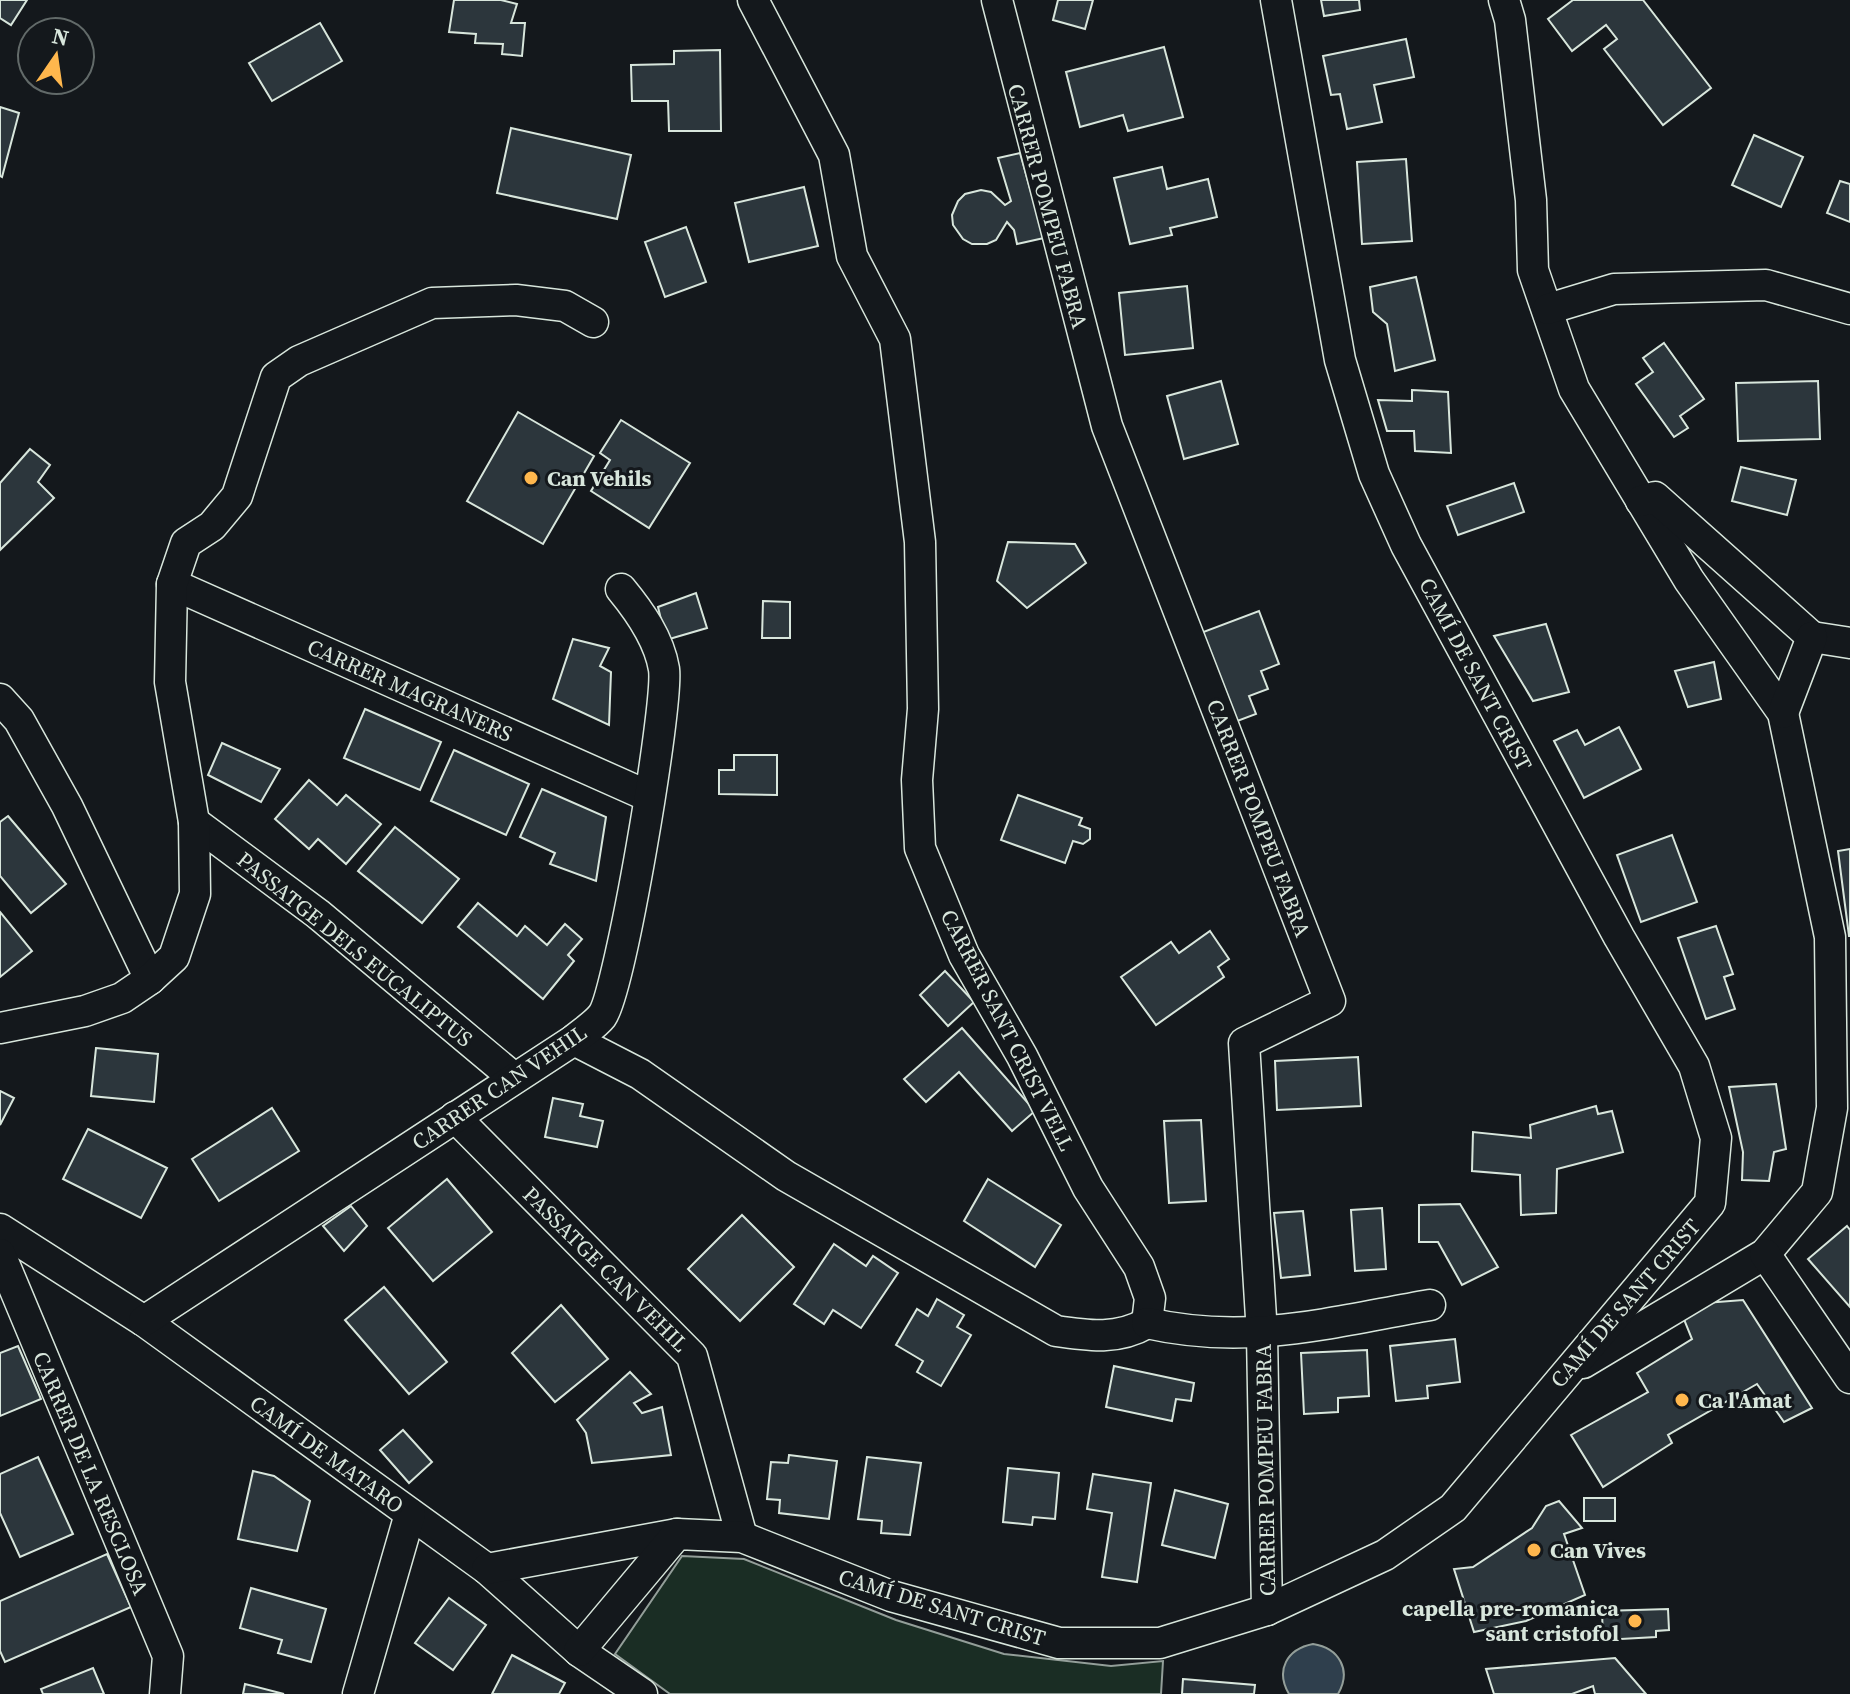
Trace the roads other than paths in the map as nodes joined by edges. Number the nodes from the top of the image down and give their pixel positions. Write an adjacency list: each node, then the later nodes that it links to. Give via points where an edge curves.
1 (753, 0): 29 (street, CARRER SANT CRIST VELL, via 834,155 852,256 895,339 920,542 920,848 964,955 1088,1188 1139,1267 1150,1298)
2 (997, 0): 30 (street, CARRER POMPEU FABRA, via 1107,426 1330,1001 1244,1043)
3 (1276, 0): 31 (street, CAMÍ DE SANT CRIST, via 1340,360 1374,474 1406,545 1694,1066 1716,1138 1710,1203)
4 (1504, 0): 5 (street, via 1529,185 1533,270)
5 (1548, 309): 6 (street, via 1614,289 1766,285); 8 (street, via 1574,389)
6 (1850, 309)
7 (593, 322): 10 (street, via 565,306 516,300 432,303 299,361 276,377 237,496 212,526 186,543)
8 (1641, 501): 9 (street, via 1655,497); 12 (street)
9 (1731, 565): 12 (street); 13 (street)
10 (172, 584): 17 (street, CARRER MAGRANERS); 18 (street, via 170,682)
11 (621, 589): 17 (street, CARRER CAN VEHIL, via 645,617 664,669)
12 (1702, 598): 16 (street)
13 (1812, 637): 14 (street); 16 (street)
14 (1850, 643)
15 (0, 699): 19 (street, via 19,720 60,793)
16 (1783, 713): 26 (street, via 1830,937 1832,1108 1817,1192)
17 (648, 796): 21 (street, CARRER CAN VEHIL, via 618,966 602,1016)
18 (194, 822): 19 (street, via 195,894 174,957); 22 (street, PASSATGE DELS EUCALIPTUS, via 318,914)
19 (150, 979): 20 (street, via 122,998 85,1011)
20 (0, 1028)
21 (574, 1040): 22 (street, CARRER CAN VEHIL); 29 (street, via 640,1074 786,1176 1056,1331 1128,1334)
22 (514, 1078): 23 (street, CARRER CAN VEHIL)
23 (455, 1117): 28 (street, CARRER CAN VEHIL); 35 (street, PASSATGE CAN VEHIL, via 692,1356)
24 (0, 1229): 28 (street, CAMÍ DE MATARO)
25 (0, 1254): 40 (street, CARRER DE LA RESCLOSA, via 168,1656)
26 (1765, 1254): 31 (street); 32 (street)
27 (1430, 1305): 30 (street)
28 (144, 1321): 33 (street, CAMÍ DE MATARO)
29 (1147, 1323): 30 (street, via 1193,1334)
30 (1262, 1334): 37 (street, CARRER POMPEU FABRA)
31 (1561, 1376): 37 (street, CAMÍ DE SANT CRIST, via 1453,1508 1385,1555)
32 (1850, 1378)
33 (410, 1514): 36 (street, CAMÍ DE MATARO); 41 (street)
34 (677, 1534): 35 (street, CAMÍ DE SANT CRIST); 36 (street, CAMÍ DE SANT CRIST); 38 (street)
35 (742, 1537): 37 (street, CAMÍ DE SANT CRIST, via 891,1596 1059,1643 1160,1643)
36 (487, 1569): 38 (street, CAMÍ DE MATARO)
37 (1267, 1610)
38 (579, 1651): 39 (street, CAMÍ DE MATARO)
39 (633, 1691)
40 (165, 1694)
41 (358, 1694)

